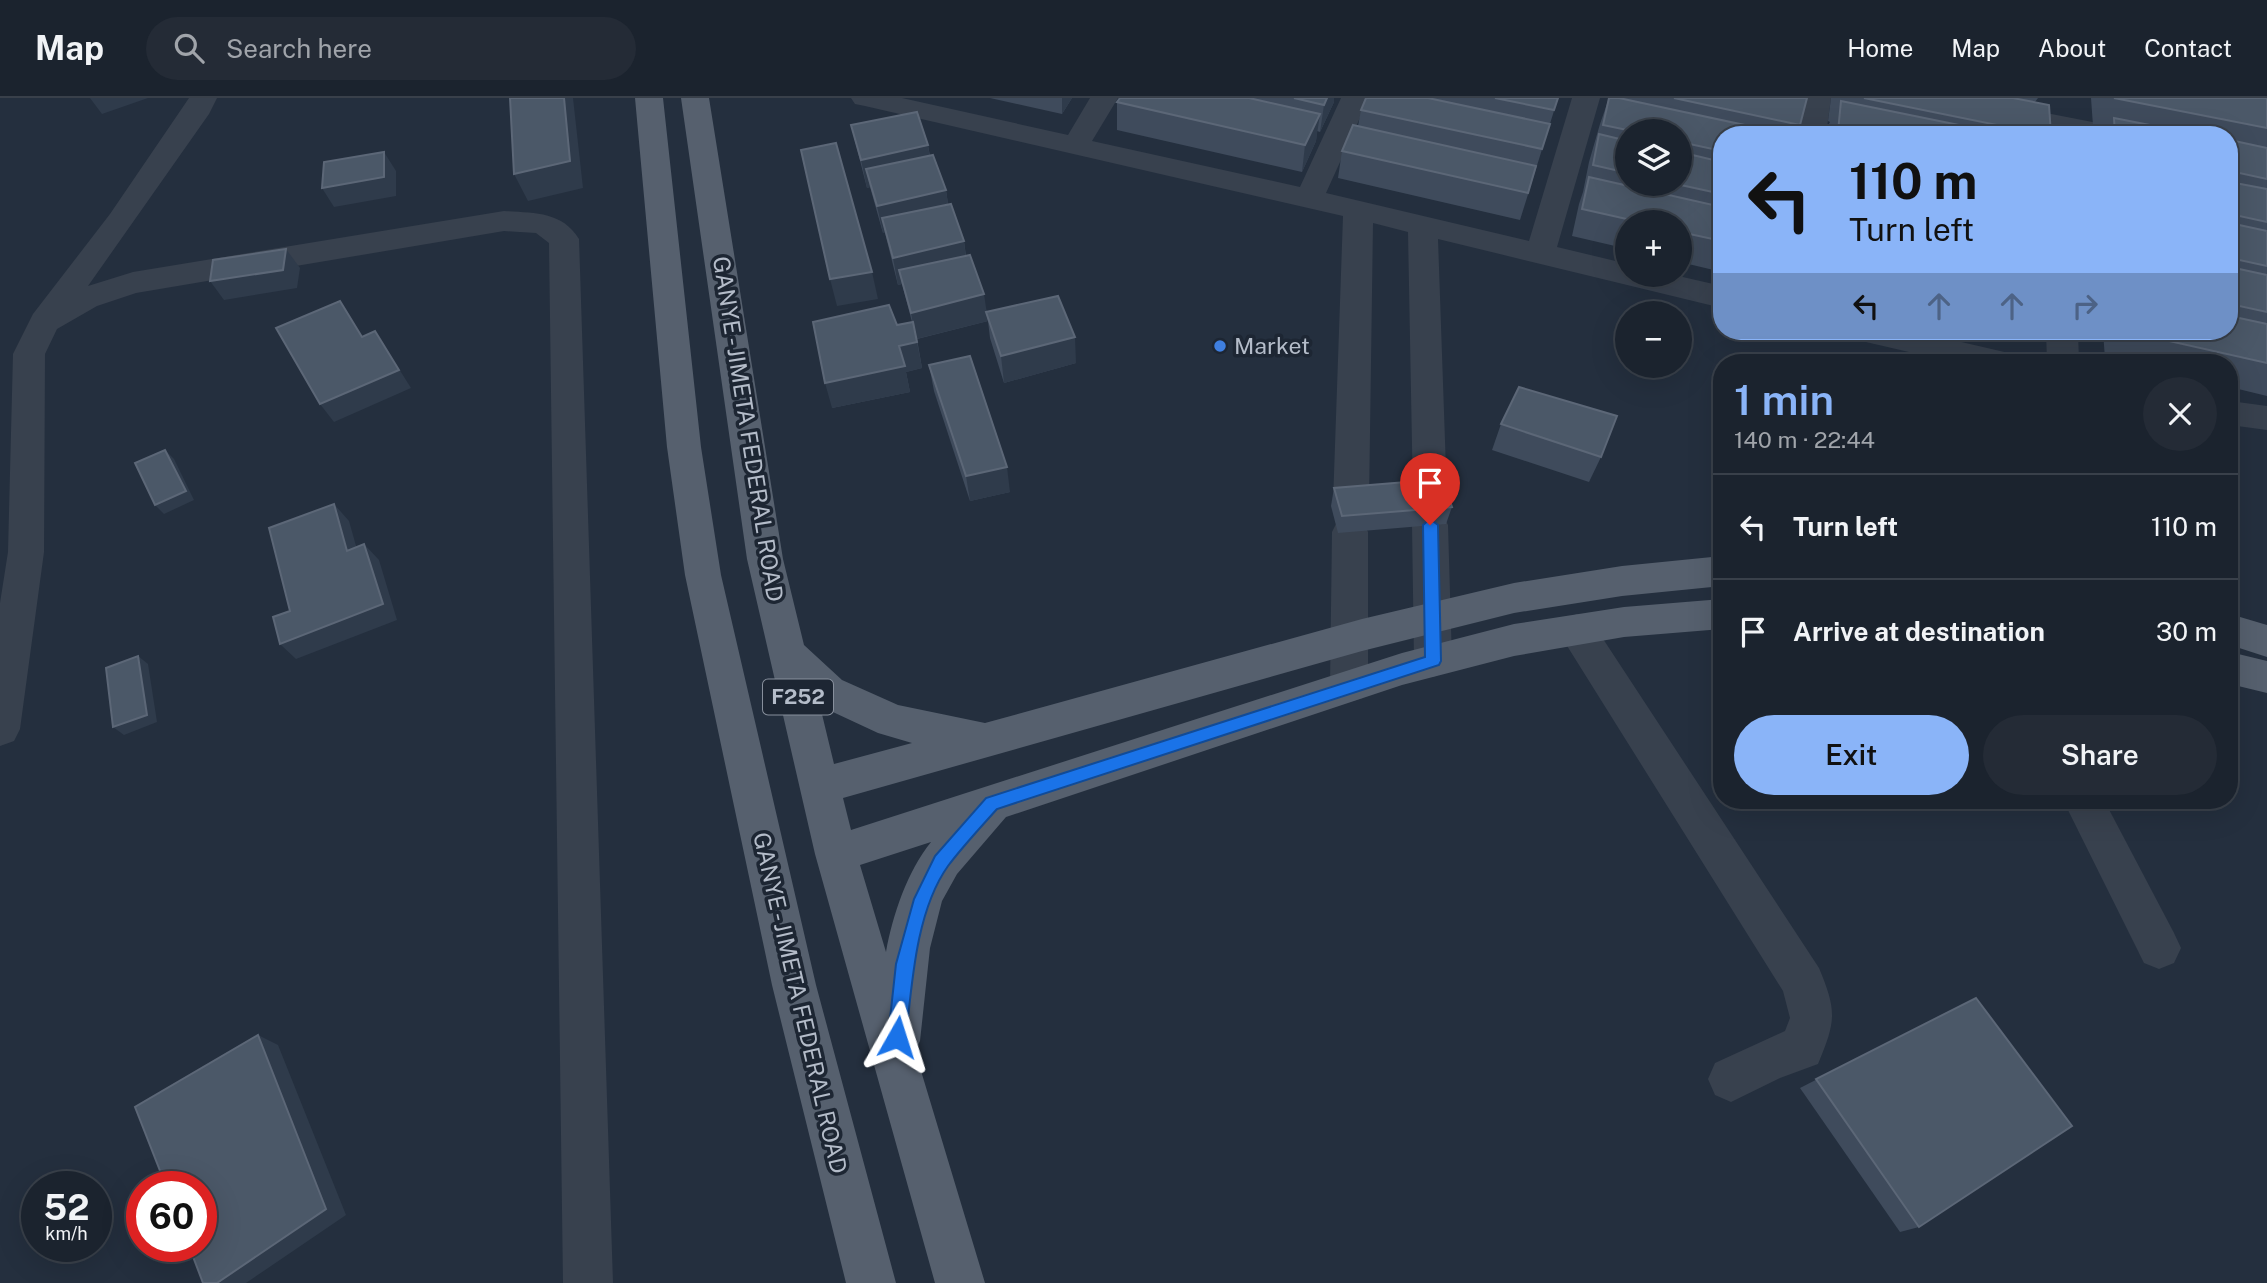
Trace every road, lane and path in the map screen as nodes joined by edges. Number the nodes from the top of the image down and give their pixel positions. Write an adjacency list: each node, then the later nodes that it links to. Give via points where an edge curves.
1 (203, 98): 19 (lane, via 121,221)
2 (649, 98): 45 (main road, GANYE - JIMETA FEDERAL ROAD / F252, via 690,497 714,633 766,873)
3 (695, 98): 31 (main road, GANYE - JIMETA FEDERAL ROAD / F252, via 765,559)
4 (865, 98): 13 (lane)
5 (1104, 98): 13 (lane)
6 (1355, 98): 14 (lane)
7 (1586, 98): 17 (lane)
8 (1817, 98): 11 (lane)
9 (1926, 98): 10 (lane)
10 (2059, 119): 12 (lane)
11 (1813, 126)
12 (2083, 126)
13 (1074, 146): 14 (lane)
14 (1309, 199): 15 (lane)
15 (1358, 210): 16 (lane); 29 (lane)
16 (1423, 227): 17 (lane); 26 (lane)
17 (1540, 254): 18 (lane)
18 (1713, 295)
19 (44, 322): 36 (lane, via 29,354 26,552); 46 (lane, via 86,298 133,283 504,222 543,223 564,239)
20 (1904, 340): 21 (lane)
21 (1966, 354)
22 (2238, 414): 23 (lane)
23 (2267, 418)
24 (1713, 573): 26 (main road, via 1622,580 1514,598)
25 (1713, 615): 27 (main road)
26 (1432, 618): 29 (main road); 32 (lane)
27 (1577, 630): 32 (main road); 44 (lane, via 1803,983 1812,1018 1802,1048)
28 (2238, 632): 30 (main road)
29 (1348, 639): 35 (lane); 37 (main road)
30 (2267, 641)
31 (788, 653): 37 (main road, via 828,692 891,722); 38 (main road, GANYE - JIMETA FEDERAL ROAD / F252)
32 (1433, 661): 35 (main road)
33 (2238, 670): 34 (main road)
34 (2267, 677)
35 (1349, 686): 39 (main road)
36 (0, 729)
37 (993, 738): 38 (main road)
38 (820, 786): 41 (main road, GANYE - JIMETA FEDERAL ROAD / F252)
39 (992, 803): 41 (main road); 43 (main road, via 941,861 923,899 905,964)
40 (2088, 809): 42 (lane)
41 (836, 854): 43 (main road, GANYE - JIMETA FEDERAL ROAD / F252)
42 (2159, 948)
43 (894, 1061): 47 (main road, GANYE - JIMETA FEDERAL ROAD / F252)
44 (1731, 1079)
45 (870, 1282)
46 (588, 1283)
47 (960, 1283)

